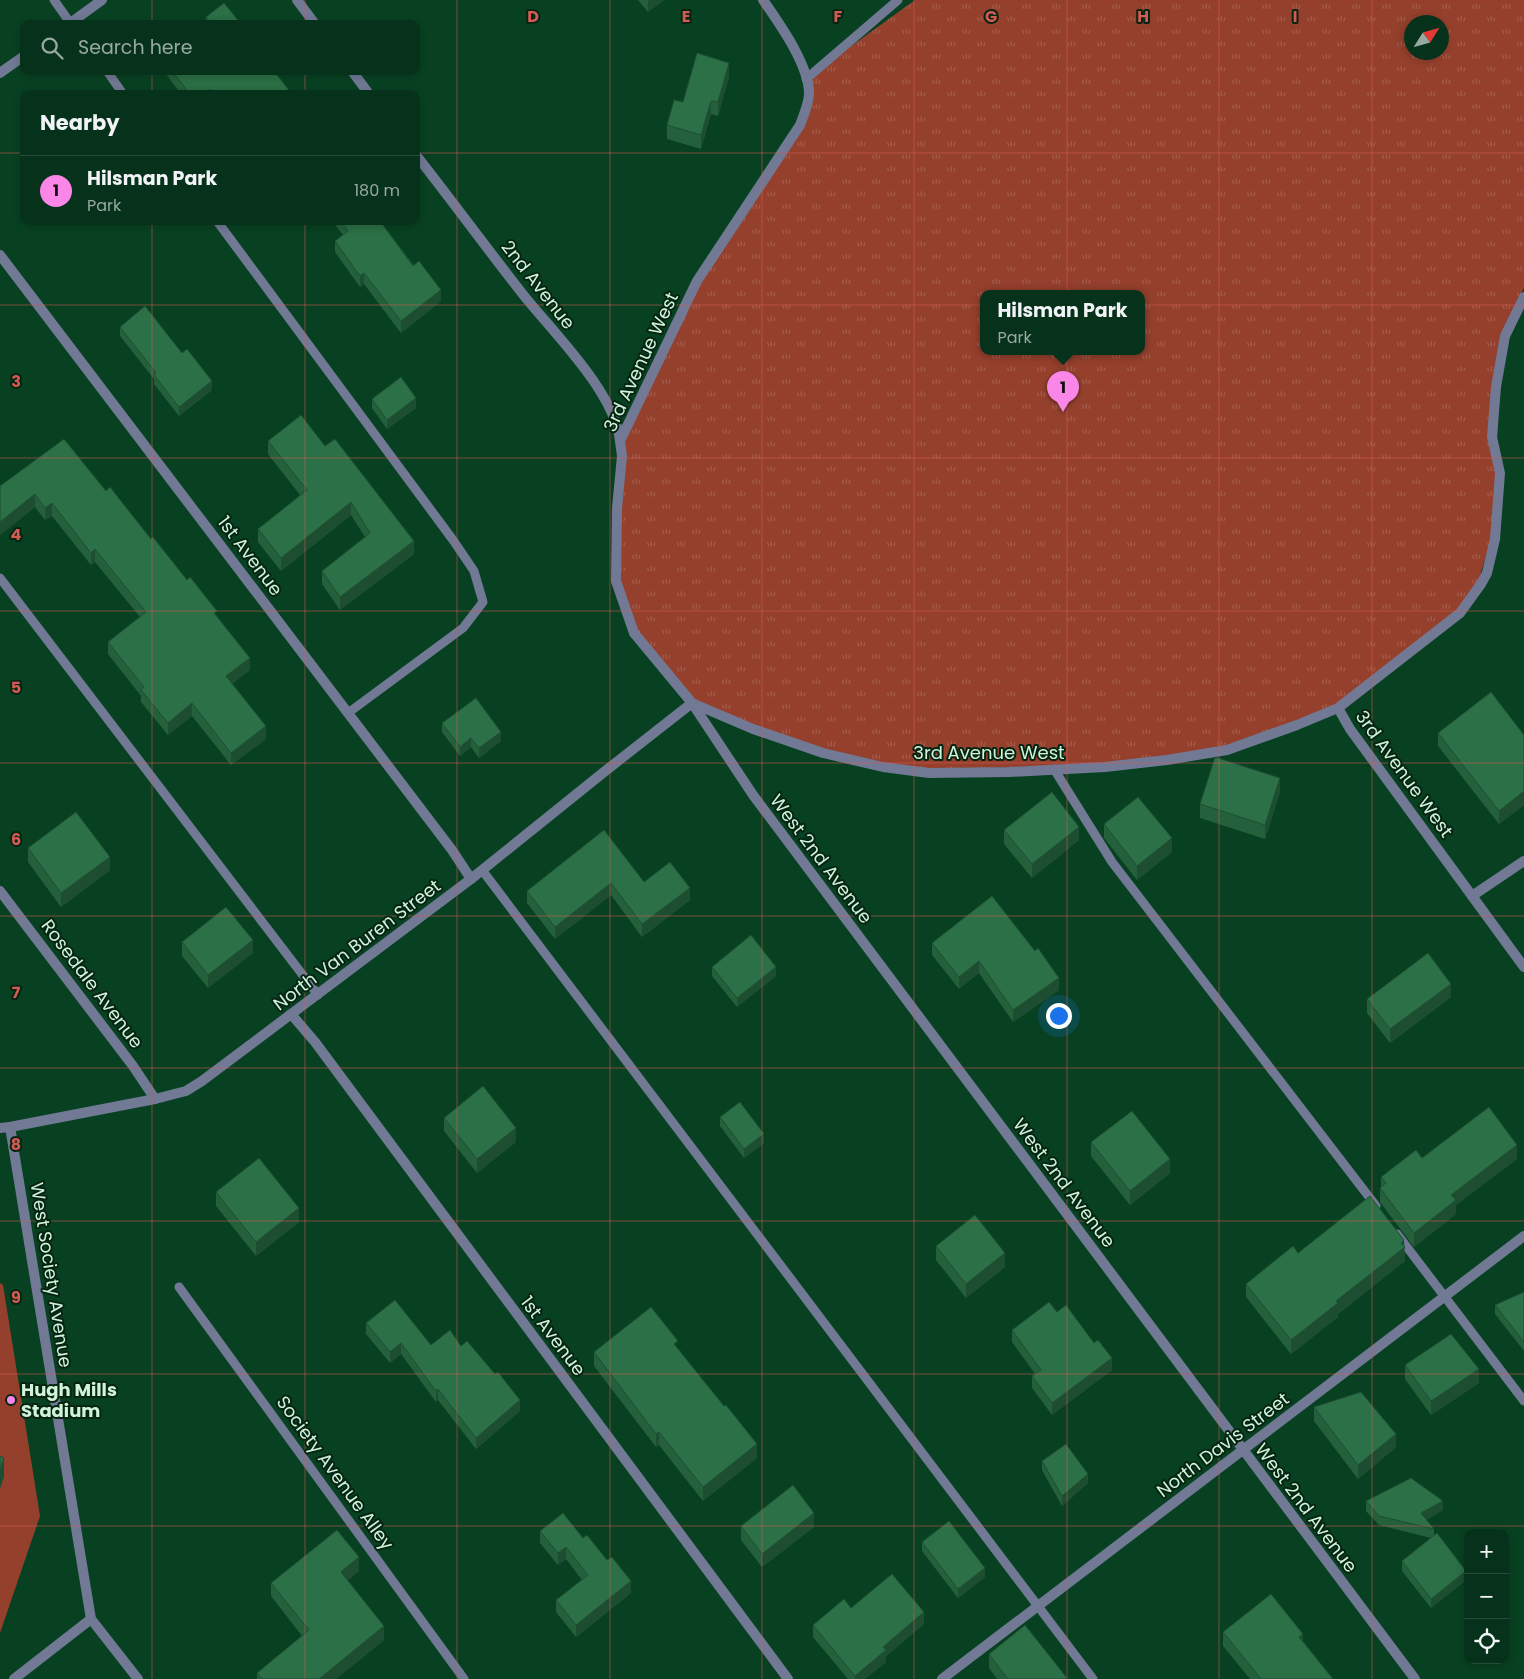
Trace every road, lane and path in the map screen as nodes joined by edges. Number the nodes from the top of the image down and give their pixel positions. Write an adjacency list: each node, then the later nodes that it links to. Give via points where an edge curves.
1 (54, 0): 6 (lane)
2 (102, 0): 7 (street)
3 (297, 0): 8 (street)
4 (763, 0): 13 (street, 3rd Avenue West, via 798,54)
5 (898, 0): 13 (lane)
6 (68, 20)
7 (74, 20)
8 (312, 20)
9 (20, 59): 10 (street)
10 (0, 73)
11 (109, 75): 14 (lane)
12 (355, 75): 15 (street)
13 (806, 79): 20 (street, 3rd Avenue West, via 809,93 800,125 697,281)
14 (120, 90)
15 (366, 90)
16 (420, 160): 20 (street, 2nd Avenue, via 524,296 594,380 611,410)
17 (220, 225): 24 (lane, via 453,540 474,571 483,602 463,628)
18 (0, 255): 24 (street, 1st Avenue)
19 (1524, 297): 23 (street, via 1505,336 1496,387 1492,437 1500,473 1500,490 1495,539 1487,573 1460,613)
20 (620, 441): 22 (street, 3rd Avenue West, via 616,581 634,633)
21 (0, 578): 32 (lane)
22 (692, 703): 25 (street, 3rd Avenue West, via 822,753 883,767 929,773); 27 (street, North Van Buren Street); 42 (street, West 2nd Avenue, via 752,794)
23 (1338, 708): 25 (street, 3rd Avenue West, via 1227,750 1149,762); 30 (street, 3rd Avenue West)
24 (348, 713): 28 (street, 1st Avenue)
25 (1054, 769): 36 (lane, via 1112,862)
26 (1524, 861): 30 (street)
27 (482, 870): 28 (street, North Van Buren Street); 43 (lane)
28 (471, 879): 32 (street, North Van Buren Street)
29 (0, 891): 34 (street, Rosedale Avenue)
30 (1472, 896): 31 (street, 3rd Avenue West)
31 (1524, 967)
32 (318, 994): 33 (street, North Van Buren Street)
33 (291, 1014): 34 (street, North Van Buren Street, via 202,1082 186,1091); 48 (street, 1st Avenue)
34 (155, 1099): 35 (street, North Van Buren Street)
35 (5, 1128): 44 (street, West Society Avenue)
36 (1384, 1217)
37 (1390, 1225): 40 (lane)
38 (1524, 1236): 40 (street, North Davis Street)
39 (179, 1287): 47 (lane, Society Avenue Alley)
40 (1445, 1296): 41 (lane); 42 (street, North Davis Street)
41 (1524, 1401)
42 (1243, 1450): 43 (street, North Davis Street); 51 (street, West 2nd Avenue)
43 (1038, 1607): 49 (street, North Davis Street); 50 (lane)
44 (91, 1619): 45 (street); 46 (street, West Society Avenue)
45 (14, 1679)
46 (138, 1679)
47 (464, 1679)
48 (788, 1679)
49 (942, 1679)
50 (1093, 1679)
51 (1415, 1679)

